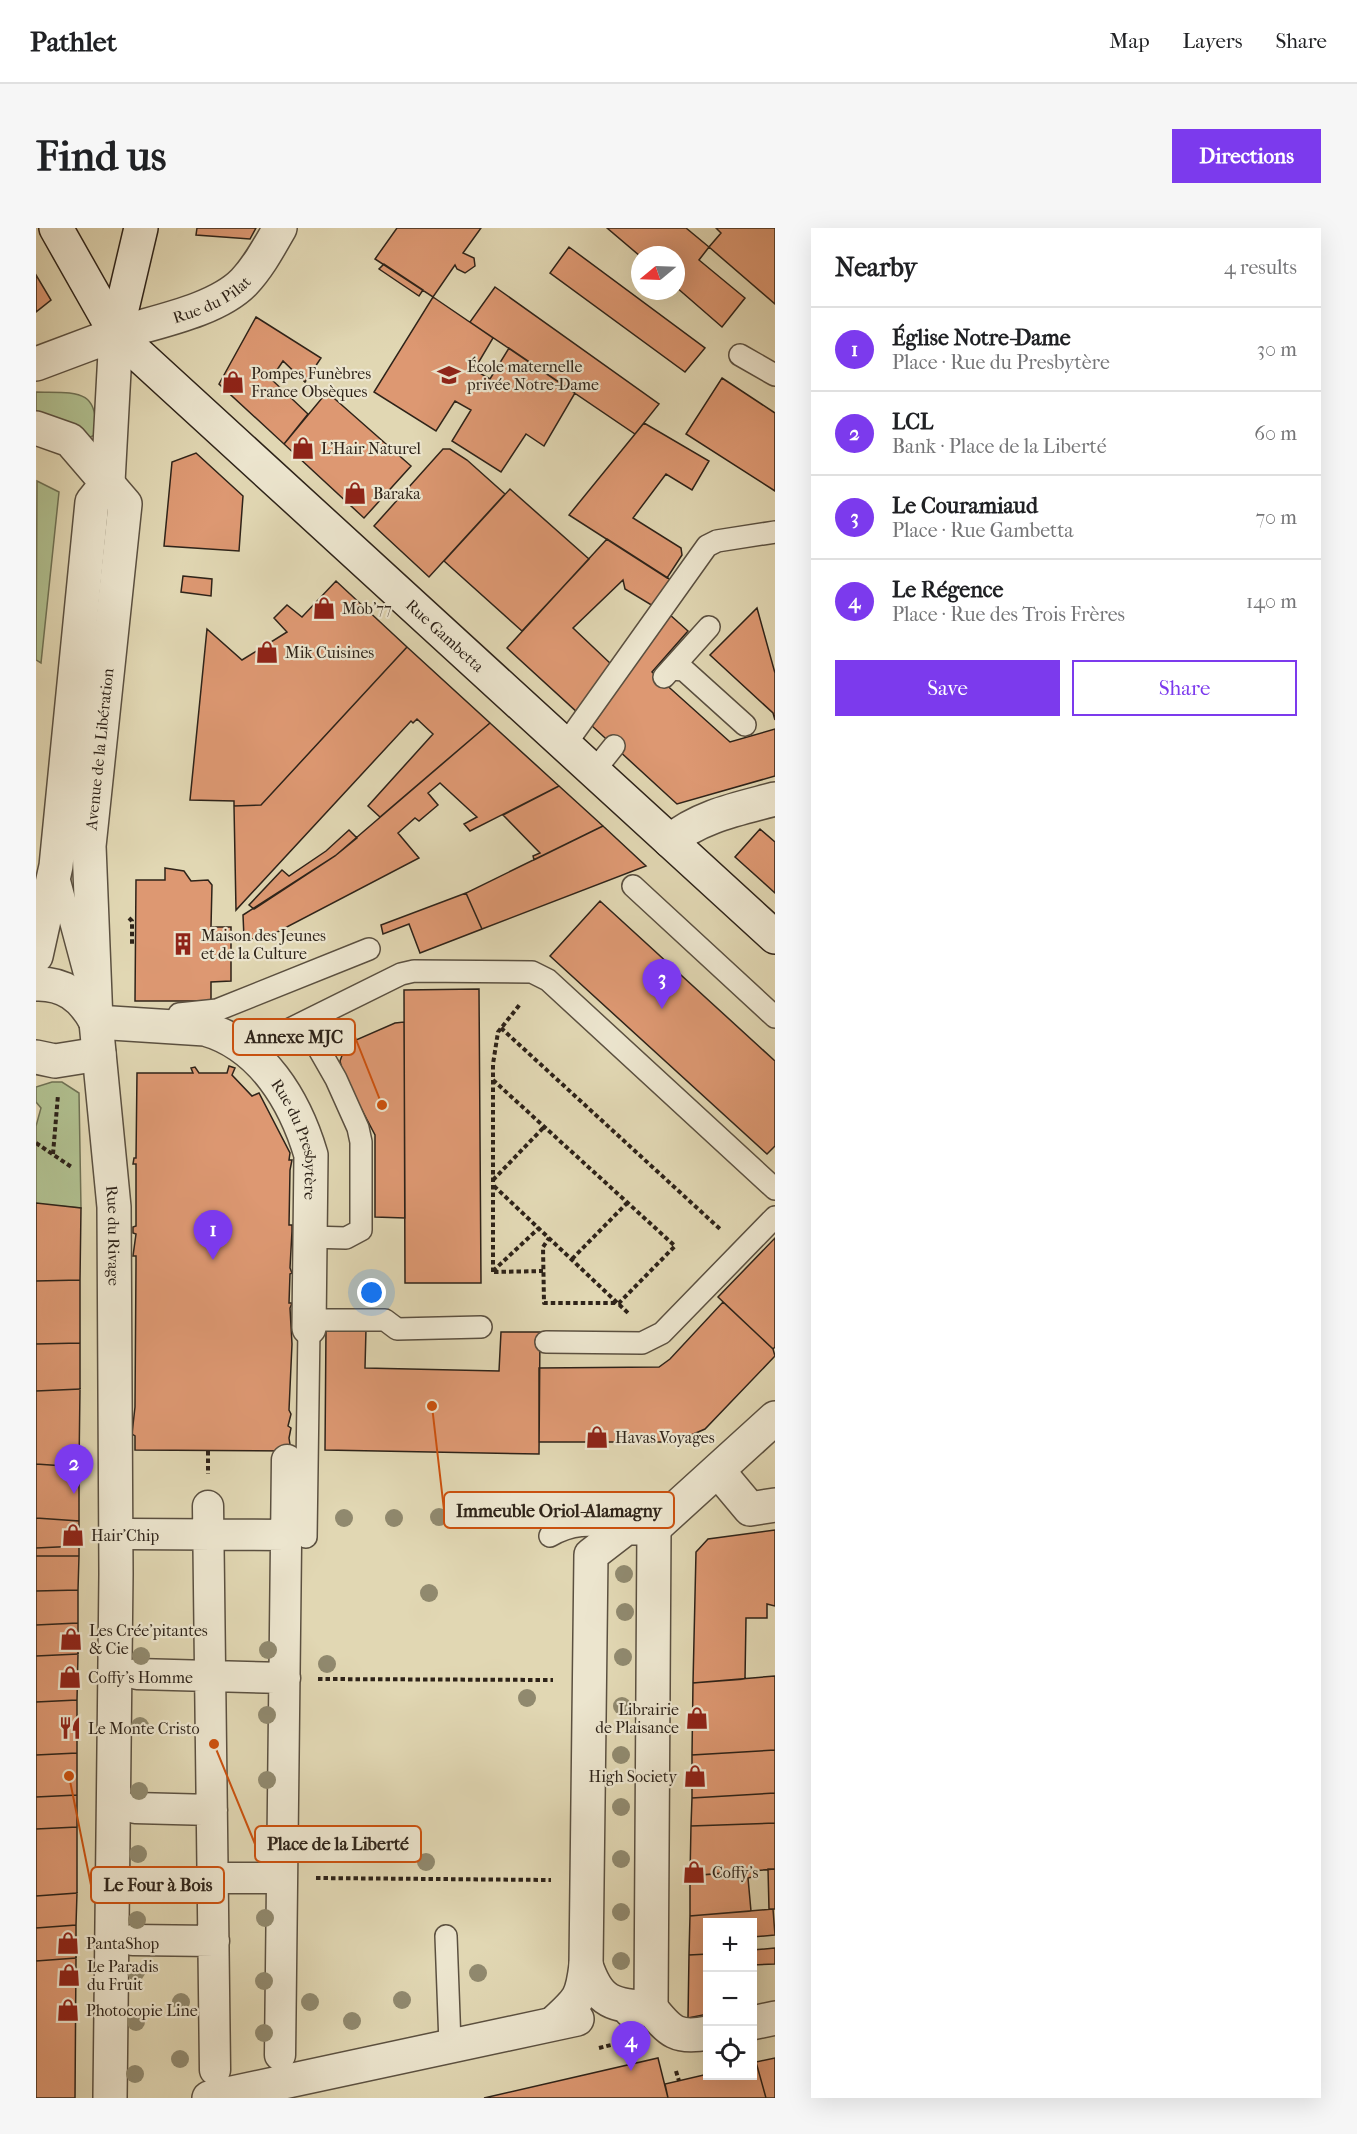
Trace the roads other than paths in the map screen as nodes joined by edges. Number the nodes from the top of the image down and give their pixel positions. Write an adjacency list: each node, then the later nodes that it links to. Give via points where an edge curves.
1 (56, 228): 4 (street)
2 (141, 228): 4 (street)
3 (280, 228): 4 (street, Rue du Pilat, via 243,283 218,302)
4 (116, 334): 6 (street, Rue du Pilat); 9 (street); 13 (street, Rue Gambetta)
5 (740, 355): 7 (lane)
6 (36, 364)
7 (775, 375)
8 (36, 428): 9 (street, via 70,440)
9 (108, 482): 18 (street, Avenue de la Libération, via 92,502); 25 (street, Avenue de la Libération, via 125,504 89,846)
10 (775, 532): 13 (lane, via 707,546)
11 (709, 627): 12 (lane, via 666,675 684,670)
12 (745, 725)
13 (565, 745): 15 (street, Rue Gambetta)
14 (614, 746): 15 (lane)
15 (594, 771): 17 (street, Rue Gambetta)
16 (775, 799): 17 (street, via 700,821)
17 (670, 841): 20 (street, Rue Gambetta)
18 (56, 866): 22 (street, Avenue de la Libération); 25 (lane, Avenue de la Libération)
19 (633, 886): 24 (lane)
20 (775, 937)
21 (369, 948): 27 (lane, via 217,1010 176,1014 168,1018)
22 (36, 956)
23 (36, 984): 25 (street, via 63,988 77,996 89,1007)
24 (775, 1017)
25 (96, 1022): 27 (street, Rue du Presbytère); 28 (street, Rue du Rivage)
26 (304, 1023): 29 (lane); 31 (lane, via 414,971 519,970 544,978); 33 (lane, via 358,1128 362,1164 361,1230 346,1238)
27 (165, 1026): 29 (street, Rue du Presbytère, via 222,1034)
28 (99, 1054): 30 (street, via 55,1061); 66 (street, Rue du Rivage, via 114,1207 116,1452)
29 (253, 1055): 33 (street, Rue du Presbytère, via 277,1081 306,1138 311,1155)
30 (36, 1057)
31 (775, 1189)
32 (775, 1217): 36 (lane, via 652,1340)
33 (309, 1237): 34 (street, Rue du Presbytère)
34 (309, 1324): 35 (lane, via 385,1320 397,1329); 45 (lane)
35 (481, 1327)
36 (546, 1342)
37 (775, 1418): 39 (street)
38 (287, 1460): 45 (street)
39 (719, 1472): 40 (street, via 750,1509); 42 (street)
40 (775, 1505)
41 (208, 1506): 44 (street)
42 (640, 1528): 46 (lane, via 611,1505 567,1505); 57 (street, via 591,1556); 58 (street)
43 (128, 1534): 44 (street)
44 (208, 1535): 45 (street); 48 (street)
45 (296, 1536): 49 (street)
46 (550, 1536)
47 (137, 1674): 48 (street)
48 (210, 1676): 49 (street); 51 (street)
49 (285, 1678): 53 (street)
50 (135, 1808): 51 (street)
51 (212, 1810): 52 (street)
52 (213, 1878): 53 (street); 56 (street)
53 (282, 1878): 64 (street)
54 (446, 1936): 63 (lane)
55 (133, 1940): 56 (street)
56 (214, 1941): 65 (street)
57 (586, 1965): 58 (street, via 594,1987 608,1999 621,2006); 60 (street, via 583,1991)
58 (651, 2008): 60 (street); 62 (street, via 675,2032 687,2037)
59 (775, 2018): 61 (street)
60 (555, 2022): 63 (street)
61 (757, 2022)
62 (703, 2034)
63 (450, 2044): 65 (street)
64 (280, 2055)
65 (212, 2084)
66 (110, 2098)

